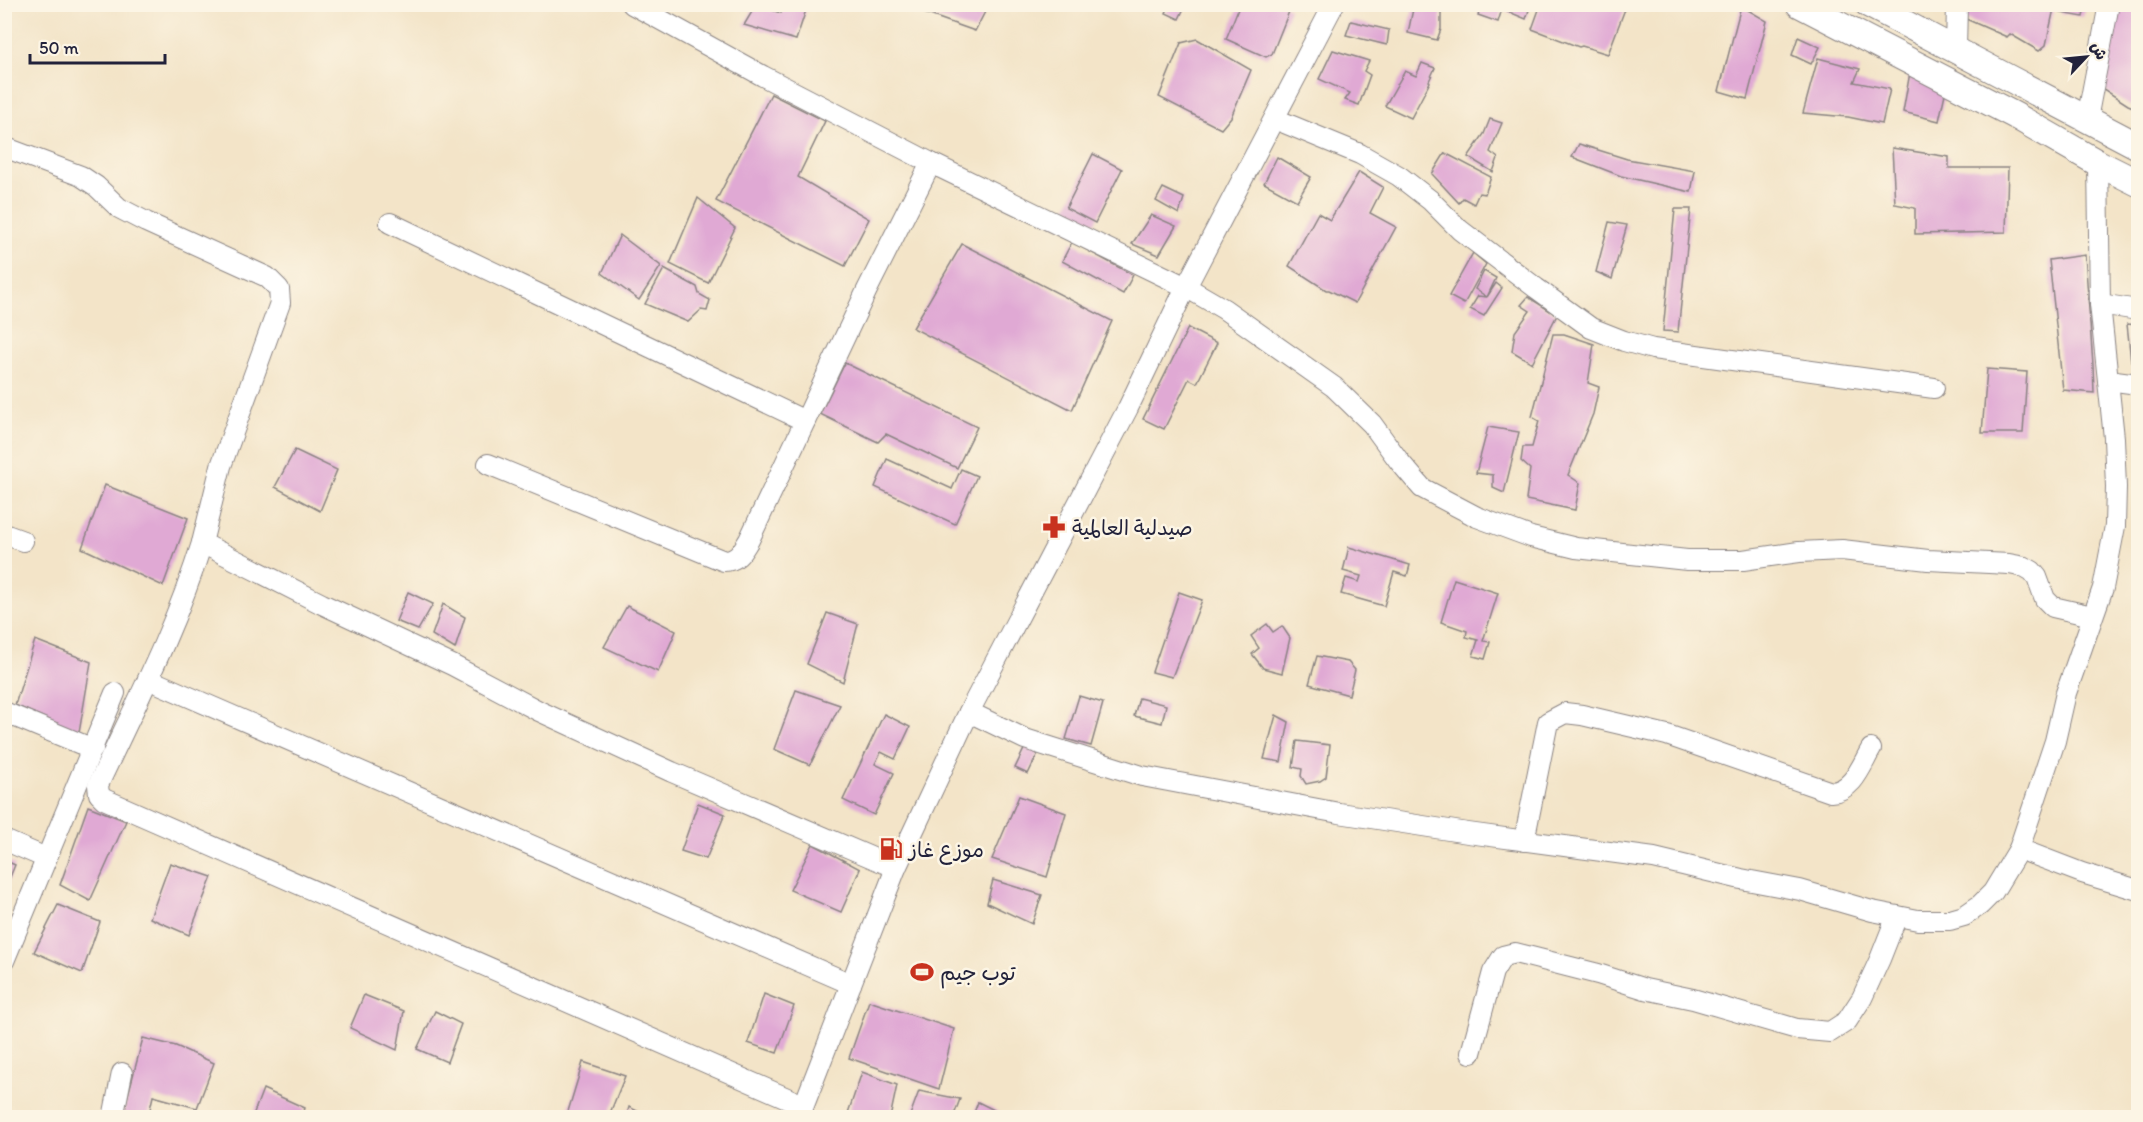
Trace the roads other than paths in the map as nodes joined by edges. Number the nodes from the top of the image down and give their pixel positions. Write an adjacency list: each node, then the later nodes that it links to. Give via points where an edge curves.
1 (632, 4): 13 (street)
2 (1334, 4): 9 (street)
3 (1799, 4): 12 (main road)
4 (1868, 4): 7 (main road)
5 (1957, 4): 7 (street)
6 (2109, 4): 8 (street)
7 (1956, 50): 8 (main road)
8 (2086, 118): 10 (main road)
9 (1275, 119): 16 (street); 21 (street, via 1360,154 1399,176 1460,230 1591,328 1653,349)
10 (2139, 146)
11 (4, 147): 26 (street, via 81,176 119,208 267,276 279,289 280,303 220,466)
12 (2098, 163): 14 (main road); 17 (street)
13 (931, 164): 16 (street); 22 (street)
14 (2139, 183)
15 (390, 223): 22 (street)
16 (1185, 287): 27 (street, via 1224,309 1334,387 1372,424 1422,488 1477,517 1531,537 1576,548 1687,560 1743,560 1842,550 2008,564 2032,571 2053,607); 31 (street, via 1128,408)
17 (2100, 304): 18 (street); 19 (street)
18 (2139, 310)
19 (2108, 380): 20 (street); 27 (street, via 2115,526 2103,588)
20 (2139, 384)
21 (1934, 388)
22 (805, 421): 23 (street, via 749,540 732,561)
23 (488, 464)
24 (4, 534): 25 (street)
25 (23, 541)
26 (202, 543): 28 (street); 38 (street, via 539,711)
27 (2092, 616): 36 (street)
28 (148, 679): 42 (street); 45 (street, via 98,785 104,799)
29 (115, 693): 32 (street)
30 (4, 712): 32 (street)
31 (969, 712): 35 (street, via 1025,739 1142,776 1339,813); 38 (street)
32 (93, 748): 37 (street)
33 (1870, 749): 35 (street, via 1852,783 1840,792 1831,792 1667,735 1565,713 1548,722)
34 (4, 840): 37 (street)
35 (1524, 841): 40 (street, via 1654,858)
36 (2019, 849): 39 (street); 40 (street, via 1993,892 1964,916 1950,920)
37 (46, 858): 41 (street)
38 (896, 868): 42 (street)
39 (2139, 890)
40 (1897, 916): 43 (street, via 1862,998 1847,1021 1830,1032 1797,1029 1515,953 1503,956 1493,972)
41 (4, 961)
42 (851, 984): 45 (street)
43 (1471, 1053)
44 (122, 1073): 46 (street)
45 (801, 1111)
46 (113, 1118)

